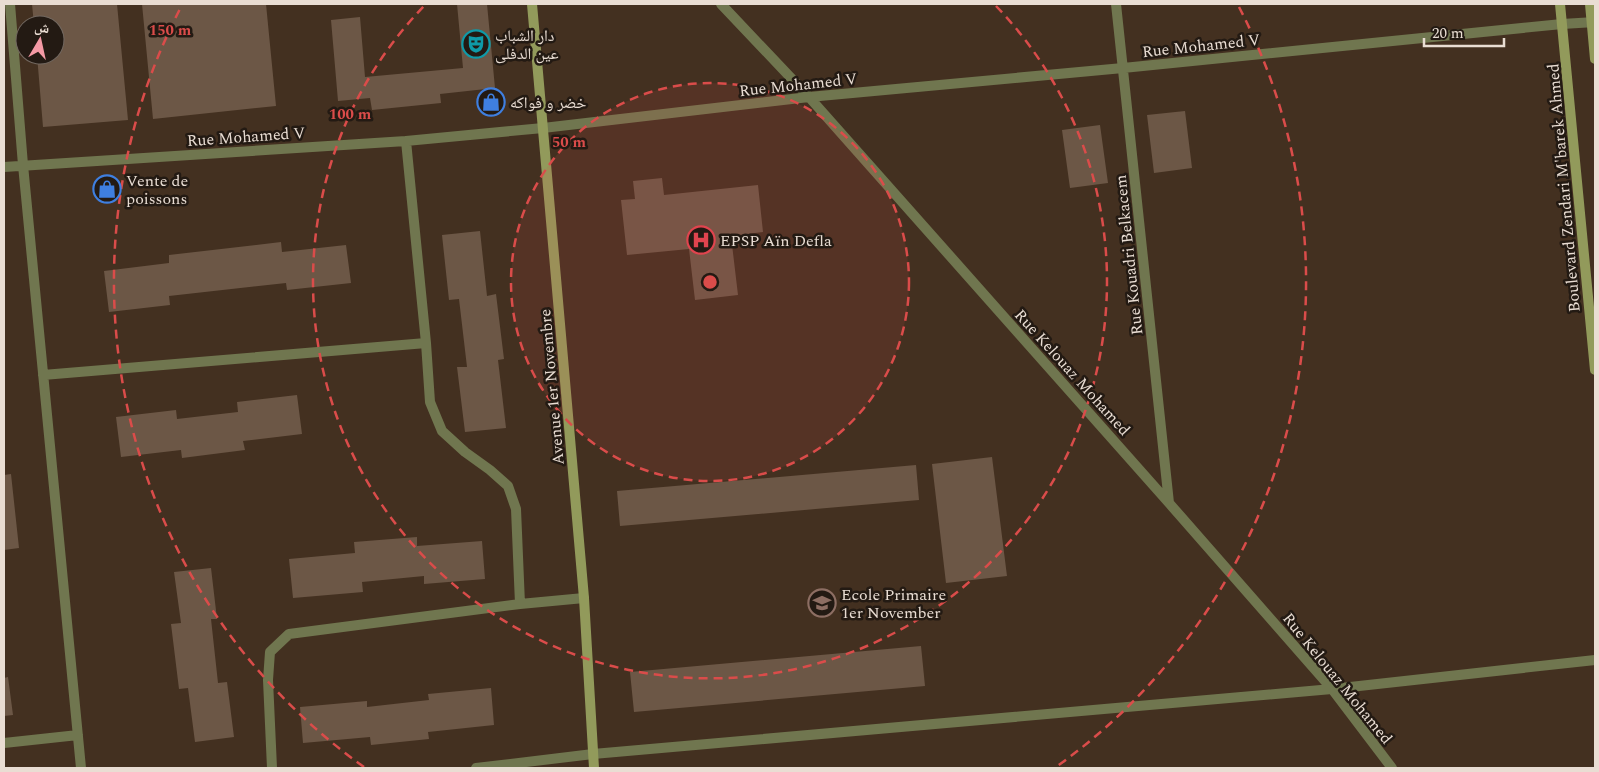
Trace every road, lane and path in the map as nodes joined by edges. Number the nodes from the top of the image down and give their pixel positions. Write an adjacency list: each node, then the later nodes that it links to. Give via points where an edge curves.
1 (532, 4): 12 (main road, Avenue 1er Novembre)
2 (721, 4): 11 (street, Rue Kelouaz Mohamed)
3 (1116, 4): 10 (street, Rue Kouadri Belkacem)
4 (1560, 4): 8 (main road, Boulevard Zendari M'barek Ahmed)
5 (1590, 4): 7 (main road)
6 (8, 7): 14 (street)
7 (1593, 22): 8 (street, Rue Mohamed V); 9 (main road)
8 (1562, 24): 10 (street, Rue Mohamed V); 17 (main road, Boulevard Zendari M'barek Ahmed)
9 (1595, 59)
10 (1123, 68): 11 (street, Rue Mohamed V); 19 (street, Rue Kouadri Belkacem)
11 (808, 98): 12 (street, Rue Mohamed V); 19 (street, Rue Kelouaz Mohamed)
12 (543, 128): 13 (street, Rue Mohamed V); 20 (main road, Avenue 1er Novembre)
13 (406, 141): 14 (street, Rue Mohamed V); 16 (street)
14 (23, 165): 15 (street, Rue Mohamed V); 18 (street)
15 (4, 167)
16 (426, 343): 18 (street); 21 (street, via 430,402 442,430 508,486 516,509)
17 (1595, 370)
18 (43, 375): 24 (street)
19 (1169, 503): 23 (street, Rue Kelouaz Mohamed)
20 (584, 598): 21 (street); 26 (main road, Avenue 1er Novembre)
21 (520, 604): 28 (street, via 289,634 270,652)
22 (1595, 660): 23 (street)
23 (1332, 689): 26 (street); 31 (street, Rue Kelouaz Mohamed)
24 (78, 735): 25 (street); 27 (street)
25 (4, 743)
26 (593, 754): 29 (street); 30 (main road, Avenue 1er Novembre)
27 (81, 768)
28 (272, 768)
29 (476, 768)
30 (594, 768)
31 (1392, 768)

